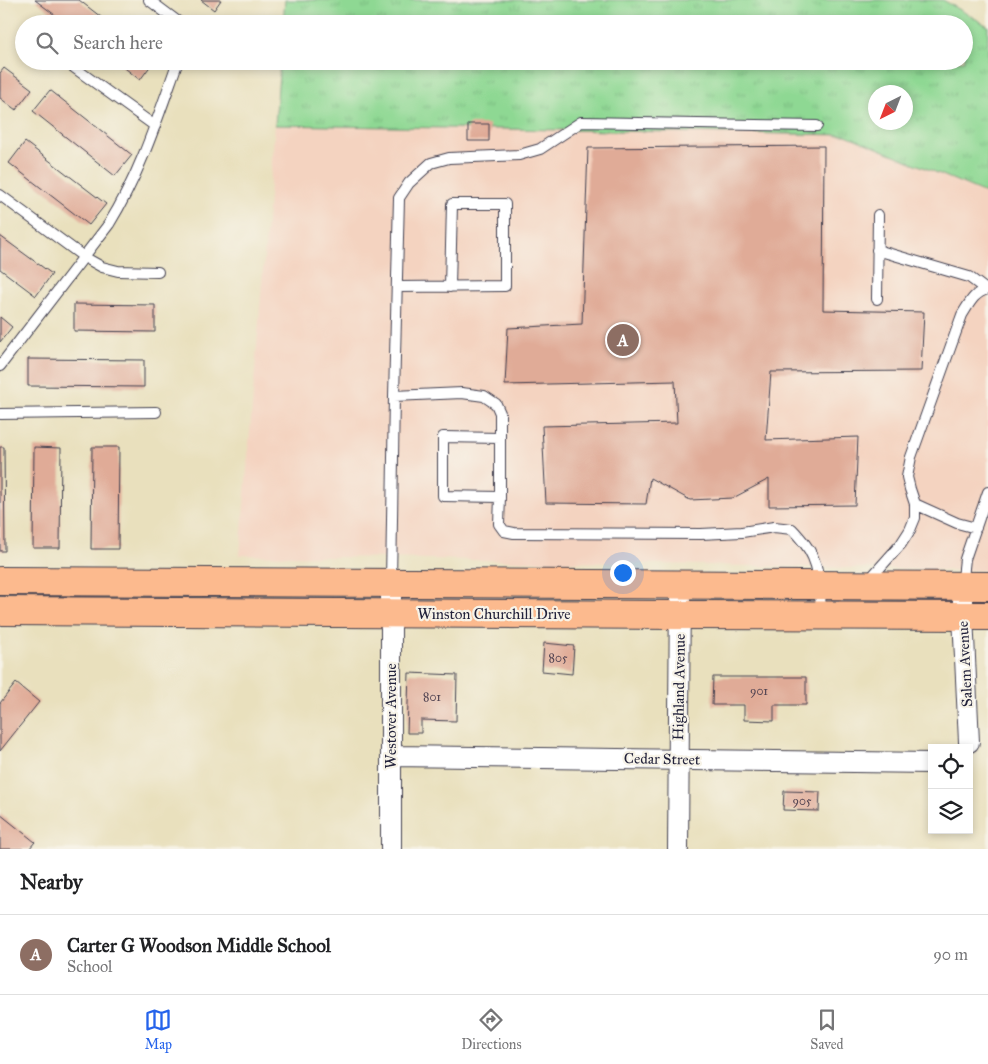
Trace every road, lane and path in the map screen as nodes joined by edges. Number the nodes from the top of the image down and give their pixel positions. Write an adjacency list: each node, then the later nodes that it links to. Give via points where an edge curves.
1 (149, 0): 2 (lane)
2 (169, 15)
3 (77, 70): 5 (lane)
4 (175, 70): 5 (lane)
5 (155, 126): 10 (lane, via 120,207)
6 (817, 126): 12 (lane, via 581,122 540,148 519,155 449,158 431,163 409,183 399,198)
7 (0, 195): 10 (lane)
8 (878, 215): 9 (lane)
9 (877, 250): 14 (lane, via 969,277); 15 (lane)
10 (84, 257): 11 (lane, via 118,271); 16 (lane)
11 (158, 272)
12 (397, 286): 13 (lane); 17 (lane)
13 (450, 286): 13 (lane, via 505,286 505,204 452,204)
14 (986, 289): 23 (lane, via 973,297 962,314 910,457 907,477)
15 (877, 299)
16 (0, 366)
17 (394, 396): 20 (lane, via 462,393 484,396 496,404 500,413); 26 (lane)
18 (156, 412): 19 (lane)
19 (0, 414)
20 (500, 438): 22 (lane); 22 (lane, via 443,437 443,496)
21 (988, 492): 24 (lane)
22 (500, 497): 28 (lane, via 499,524 504,532 701,534 774,527 792,529 807,545)
23 (915, 504): 24 (lane); 29 (lane, via 915,518 910,530)
24 (976, 528): 30 (lane, via 964,568)
25 (0, 581): 26 (highway, Winston Churchill Drive)
26 (391, 584): 27 (highway, Winston Churchill Drive); 32 (street, Westover Avenue)
27 (680, 585): 28 (highway, Winston Churchill Drive); 33 (street, Highland Avenue)
28 (820, 586): 29 (highway, Winston Churchill Drive); 34 (lane)
29 (864, 586): 30 (highway, Winston Churchill Drive)
30 (976, 586): 35 (street, Salem Avenue)
31 (0, 611): 32 (highway, Winston Churchill Drive)
32 (391, 613): 33 (highway, Winston Churchill Drive); 37 (street, Westover Avenue)
33 (680, 615): 34 (highway, Winston Churchill Drive); 38 (street, Highland Avenue)
34 (821, 616): 35 (highway, Winston Churchill Drive)
35 (976, 616): 36 (street, Salem Avenue)
36 (968, 744)
37 (392, 756): 38 (street, Cedar Street); 40 (street, Westover Avenue)
38 (678, 759): 39 (street, Cedar Street); 41 (street, Highland Avenue)
39 (928, 762)
40 (391, 849)
41 (678, 849)

